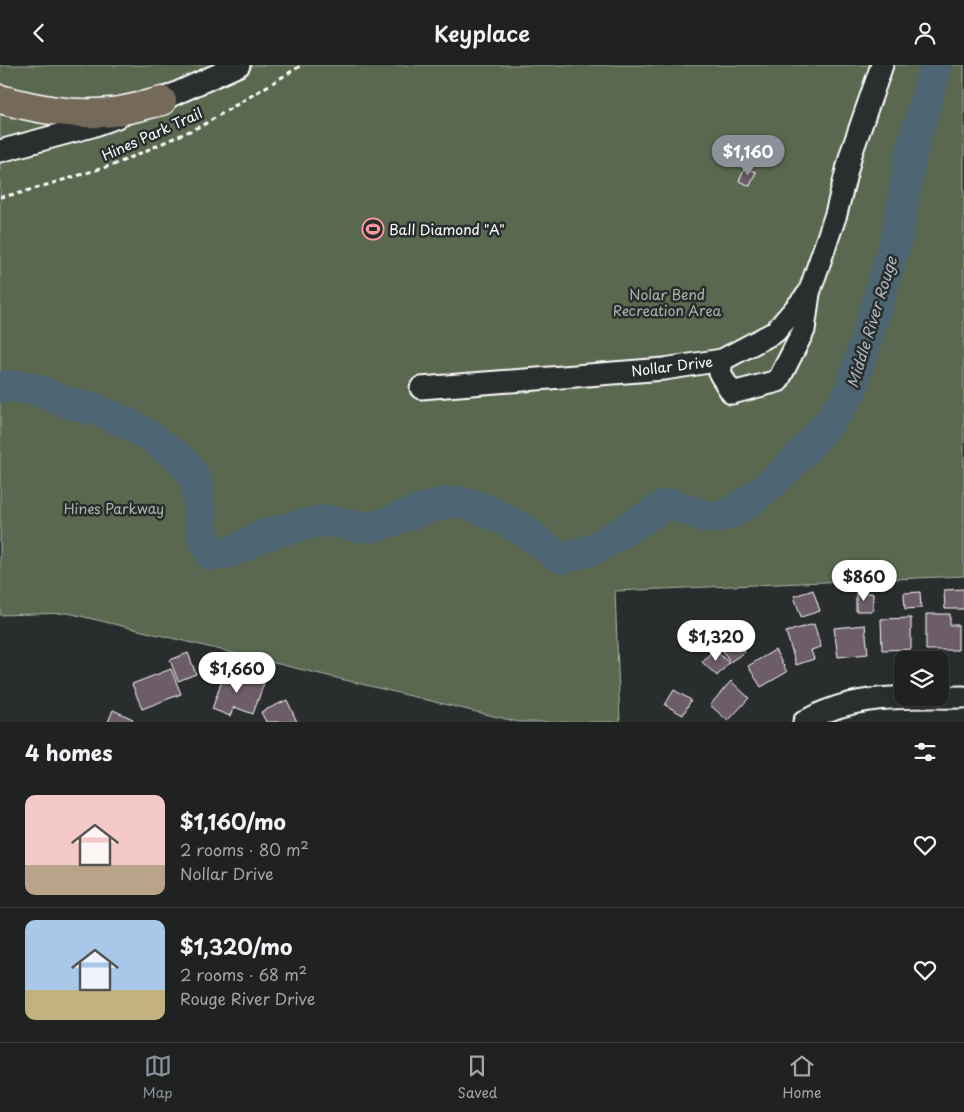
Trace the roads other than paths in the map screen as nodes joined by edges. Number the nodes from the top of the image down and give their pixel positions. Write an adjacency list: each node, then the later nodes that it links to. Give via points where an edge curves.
1 (239, 65): 4 (street)
2 (882, 65): 6 (street, Nollar Drive)
3 (0, 99): 4 (main road, via 37,109 93,113 114,112)
4 (162, 101): 5 (street, via 92,126)
5 (0, 151)
6 (808, 293): 7 (street, Nollar Drive, via 775,332); 7 (street, via 804,330 778,381 732,393 720,374)
7 (722, 360): 8 (street, Nollar Drive, via 664,369)
8 (421, 388)
9 (964, 697): 10 (street, via 865,699 836,706)
10 (804, 722)

